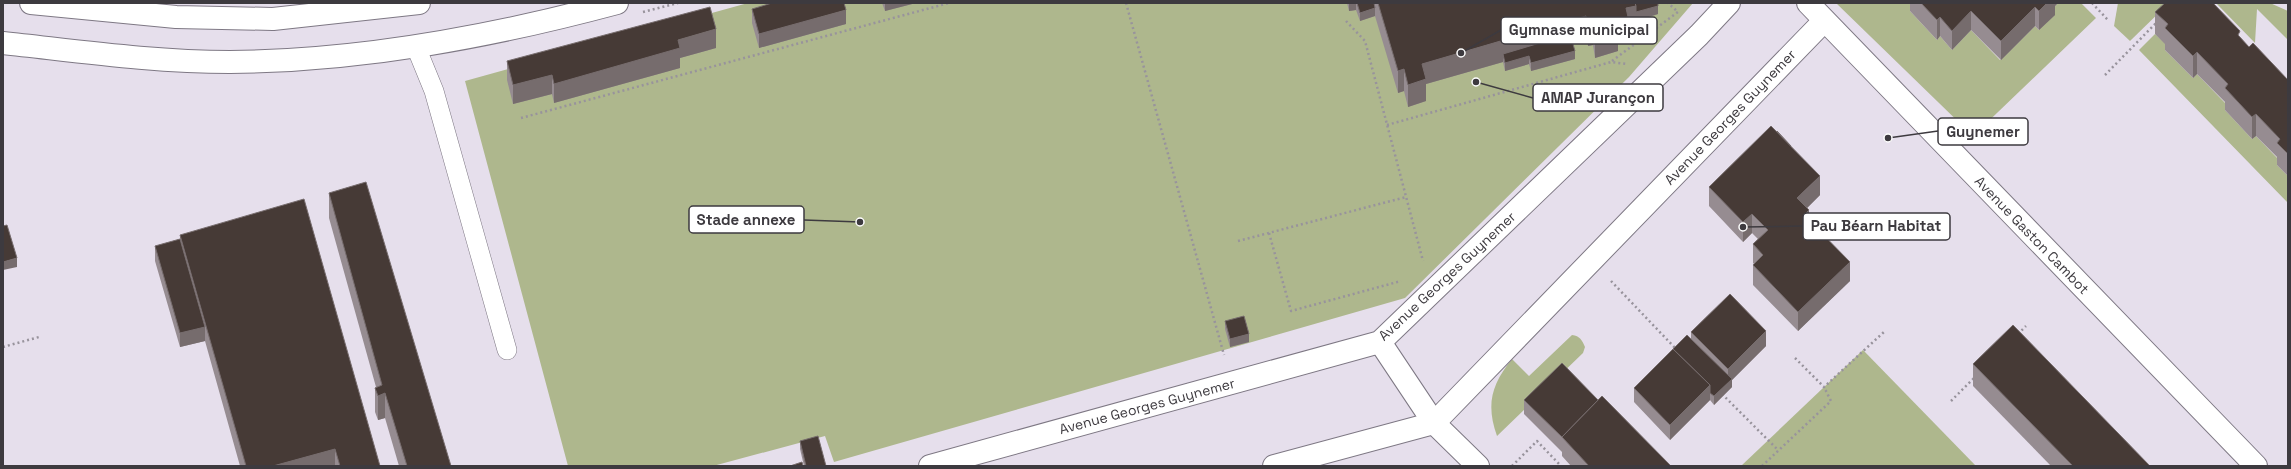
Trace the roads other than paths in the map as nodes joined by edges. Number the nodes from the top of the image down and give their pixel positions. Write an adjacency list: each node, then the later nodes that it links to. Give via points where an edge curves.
1 (31, 3): 2 (street, via 176,17 273,19)
2 (420, 3)
3 (617, 3): 8 (street, via 565,17)
4 (1729, 3): 9 (street, Avenue Georges Guynemer, via 1665,68)
5 (1808, 3): 6 (street, Avenue Gaston Cambot)
6 (1824, 21): 11 (street, Avenue Georges Guynemer); 15 (street, Avenue Gaston Cambot)
7 (3, 43): 8 (street, via 228,62 365,54)
8 (416, 47): 10 (lane, via 434,91)
9 (1380, 342): 11 (street); 12 (street, Avenue Georges Guynemer)
10 (507, 350)
11 (1434, 423): 13 (street); 14 (street)
12 (930, 466)
13 (1274, 466)
14 (1478, 466)
15 (2256, 466)

